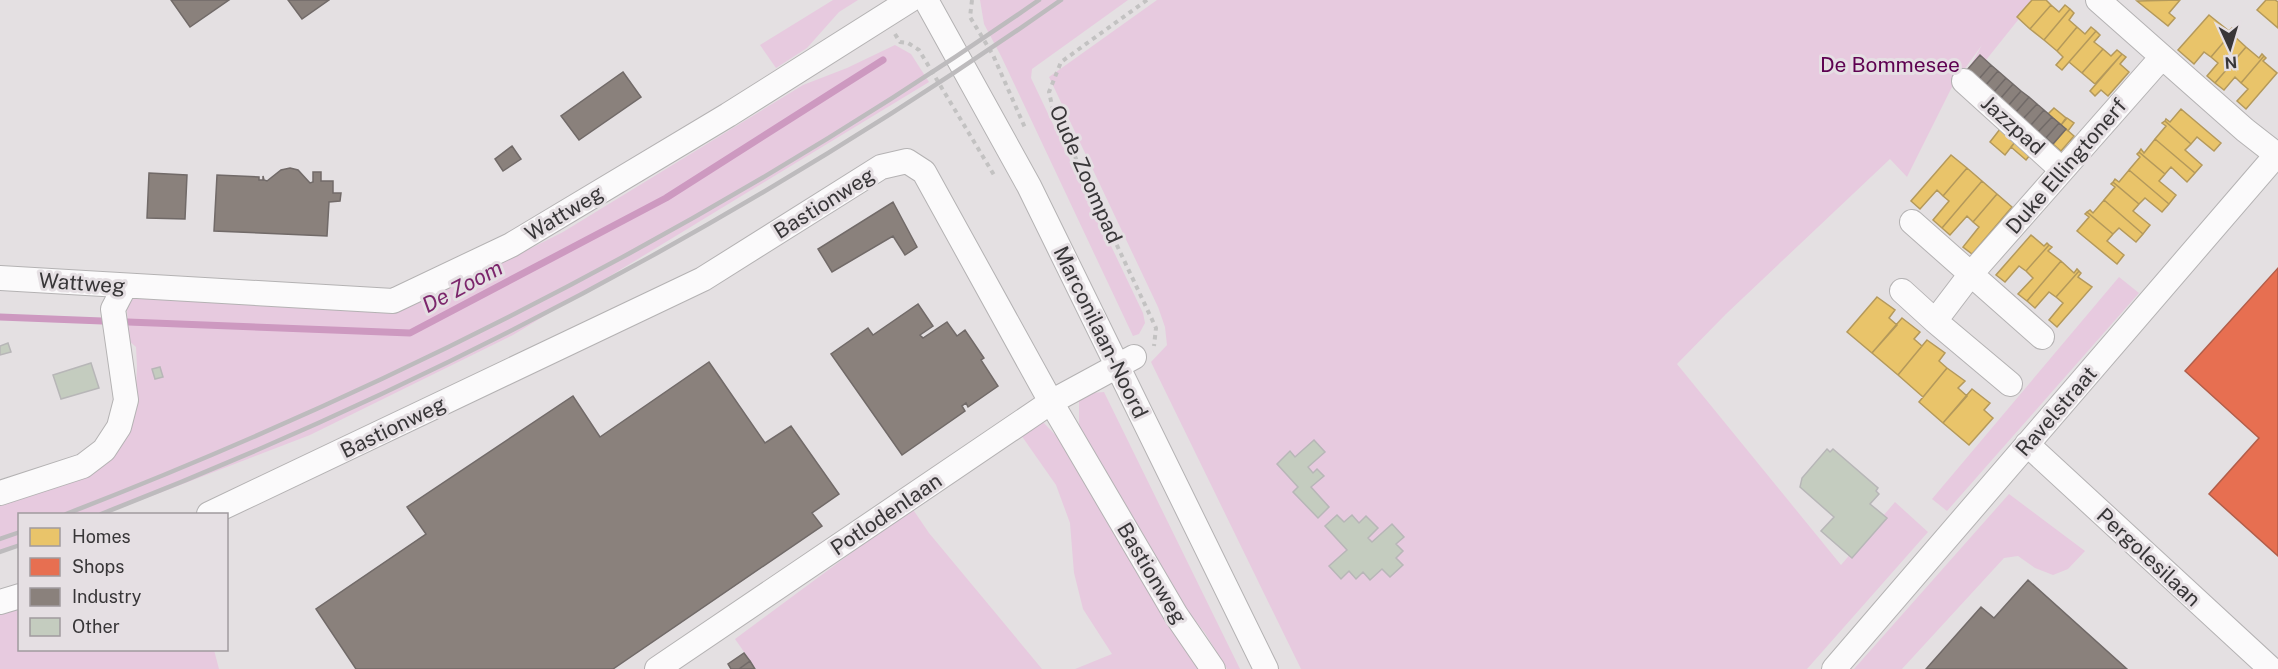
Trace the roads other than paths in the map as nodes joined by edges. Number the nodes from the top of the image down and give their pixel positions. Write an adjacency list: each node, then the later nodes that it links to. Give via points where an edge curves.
1 (910, 0): 11 (street, Wattweg, via 511,245 393,301)
2 (926, 0): 15 (street, Marconilaan-Noord)
3 (2098, 0): 4 (street)
4 (2162, 57): 6 (street); 7 (street, Duke Ellingtonerf)
5 (1964, 81): 7 (street, Jazzpad)
6 (2277, 154): 18 (street, Ravelstraat)
7 (2061, 170): 9 (street, Duke Ellingtonerf)
8 (1912, 222): 9 (street)
9 (1970, 275): 13 (street, Duke Ellingtonerf); 14 (street)
10 (0, 278): 11 (street, Wattweg)
11 (125, 286): 19 (street, via 113,309 126,400 119,427 104,450 82,466)
12 (1902, 291): 13 (street)
13 (1935, 321): 16 (street)
14 (2042, 337)
15 (1126, 362): 17 (street, Potlodenlaan); 25 (street, Marconilaan-Noord)
16 (2010, 384)
17 (1051, 402): 20 (street, Bastionweg, via 924,172 907,161 881,167 703,279); 23 (street, Potlodenlaan); 24 (street, Bastionweg, via 1176,615)
18 (2027, 444): 26 (street, Ravelstraat); 27 (street, Pergolesilaan)
19 (0, 493)
20 (211, 513)
21 (18, 597): 22 (street)
22 (0, 602)
23 (657, 669)
24 (1213, 669)
25 (1266, 669)
26 (1834, 669)
27 (2271, 669)

